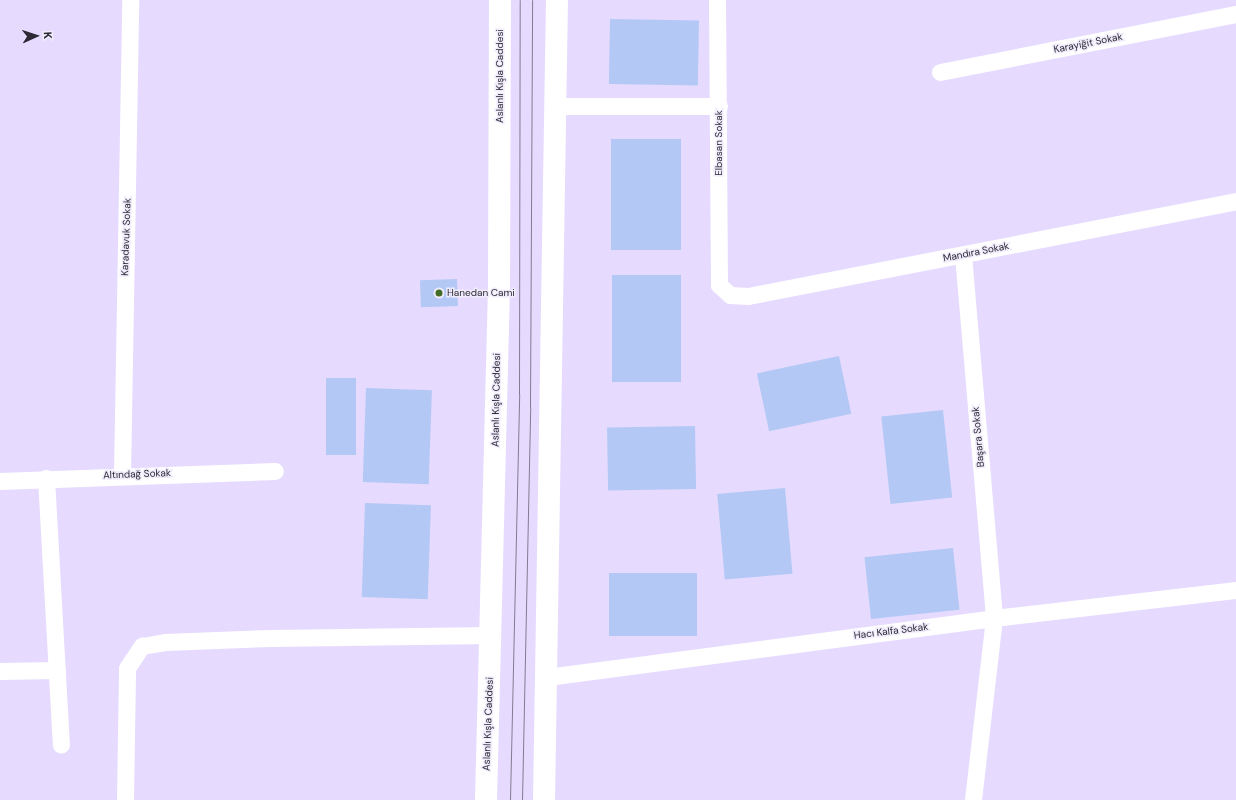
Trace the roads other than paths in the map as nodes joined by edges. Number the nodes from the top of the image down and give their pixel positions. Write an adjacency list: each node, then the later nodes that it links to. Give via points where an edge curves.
1 (130, 0): 13 (street, Karadavuk Sokak, via 130,121)
2 (500, 0): 18 (main road, Aslanlı Kışla Caddesi, via 499,286)
3 (557, 0): 7 (main road)
4 (717, 0): 8 (street, Elbasan Sokak)
5 (1236, 14): 6 (street, Karayiğit Sokak)
6 (940, 72)
7 (555, 106): 8 (street); 21 (main road)
8 (719, 106): 11 (street, Elbasan Sokak)
9 (1236, 201): 10 (street, Mandıra Sokak)
10 (963, 255): 11 (street, Mandıra Sokak, via 748,296 730,295); 17 (street, Başara Sokak)
11 (719, 285)
12 (275, 471): 13 (street, Altındağ Sokak)
13 (122, 474): 14 (street, Altındağ Sokak)
14 (46, 478): 15 (street, Altındağ Sokak); 19 (street)
15 (0, 480)
16 (1236, 590): 17 (street, Hacı Kalfa Sokak)
17 (994, 618): 21 (street, Hacı Kalfa Sokak); 26 (street, Başara Sokak)
18 (491, 635): 23 (street, via 256,639 165,642 142,646 127,668); 24 (main road, Aslanlı Kışla Caddesi)
19 (57, 670): 20 (street); 22 (street)
20 (0, 671)
21 (547, 677): 25 (main road)
22 (61, 745)
23 (124, 800)
24 (486, 800)
25 (544, 800)
26 (973, 800)

